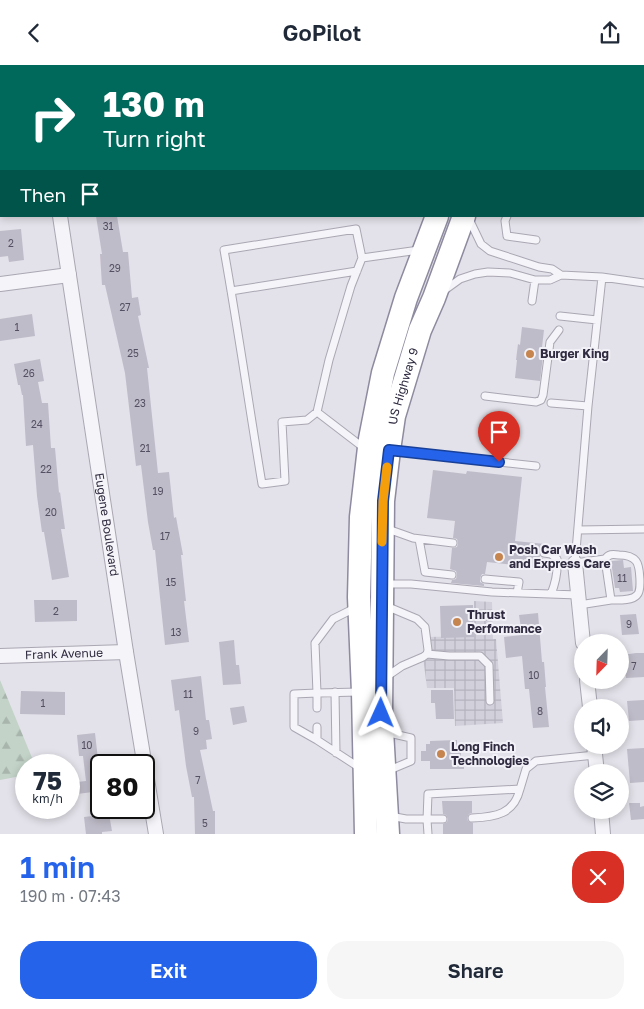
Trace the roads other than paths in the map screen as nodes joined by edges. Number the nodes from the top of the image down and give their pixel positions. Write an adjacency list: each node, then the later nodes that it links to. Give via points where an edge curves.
1 (60, 217): 10 (street, Eugene Boulevard)
2 (437, 217): 7 (highway, US Highway 9)
3 (466, 217): 17 (highway, US Highway 9)
4 (467, 217): 11 (lane, via 481,244 490,251 552,269)
5 (507, 217): 6 (lane, via 507,236)
6 (536, 240)
7 (425, 249): 8 (lane); 26 (highway, US Highway 9, via 383,373)
8 (362, 259): 9 (lane); 16 (lane, via 356,229 224,250)
9 (357, 271): 16 (lane); 25 (lane, via 329,360)
10 (69, 275): 15 (street); 45 (street, Eugene Boulevard)
11 (561, 275): 12 (lane); 13 (lane, via 550,280)
12 (602, 277): 14 (lane); 20 (lane)
13 (535, 280): 17 (lane, via 498,271 475,274 460,279); 18 (lane)
14 (644, 283)
15 (0, 284)
16 (231, 291): 25 (lane, via 262,484 285,481 282,422 307,420)
17 (434, 297): 26 (highway, US Highway 9)
18 (532, 301)
19 (560, 316): 20 (lane)
20 (597, 320): 24 (lane)
21 (559, 330): 22 (lane, via 550,342 541,400)
22 (485, 396)
23 (551, 403): 24 (lane)
24 (588, 406): 30 (lane)
25 (317, 412): 26 (lane)
26 (379, 451): 27 (lane); 28 (highway, US Highway 9); 43 (highway, US Highway 9, via 361,517)
27 (536, 466)
28 (382, 527): 31 (lane); 39 (highway, US Highway 9)
29 (644, 529): 30 (lane)
30 (578, 530): 35 (lane)
31 (419, 539): 32 (lane); 36 (lane, via 424,572)
32 (453, 543)
33 (544, 553): 40 (lane, via 557,559 558,571)
34 (605, 559): 35 (lane); 42 (lane); 42 (lane, via 608,555 629,556 639,567 640,592 637,596)
35 (575, 563): 41 (street)
36 (452, 575)
37 (485, 579): 38 (lane, via 519,582)
38 (517, 593): 39 (lane, via 411,584); 40 (lane)
39 (382, 595): 46 (lane, via 425,627); 48 (highway, US Highway 9)
40 (551, 595): 41 (lane)
41 (578, 600): 42 (lane); 44 (street)
42 (611, 600)
43 (359, 605): 50 (highway, US Highway 9); 51 (lane, via 333,619 315,643)
44 (582, 634)
45 (126, 652): 47 (street, Frank Avenue); 65 (street, Eugene Boulevard)
46 (427, 654): 48 (lane); 52 (lane, via 480,656 488,665)
47 (0, 656)
48 (382, 680): 58 (highway, US Highway 9, via 382,731)
49 (335, 692): 50 (lane); 51 (lane); 56 (lane)
50 (363, 692): 58 (highway, US Highway 9)
51 (317, 693): 53 (lane); 55 (lane, via 294,694 294,727)
52 (490, 701)
53 (316, 708)
54 (317, 727): 55 (lane)
55 (317, 740): 56 (lane)
56 (336, 753): 58 (lane)
57 (574, 754): 59 (lane, via 536,761 526,769)
58 (374, 772): 64 (highway, US Highway 9); 66 (highway, US Highway 9)
59 (520, 789): 60 (lane, via 513,807 500,814); 63 (lane, via 428,794)
60 (472, 818)
61 (443, 819): 63 (lane)
62 (602, 819): 68 (street)
63 (427, 820): 64 (lane, via 406,819); 67 (lane)
64 (387, 825)
65 (156, 834)
66 (366, 834)
67 (428, 834)
68 (603, 834)

